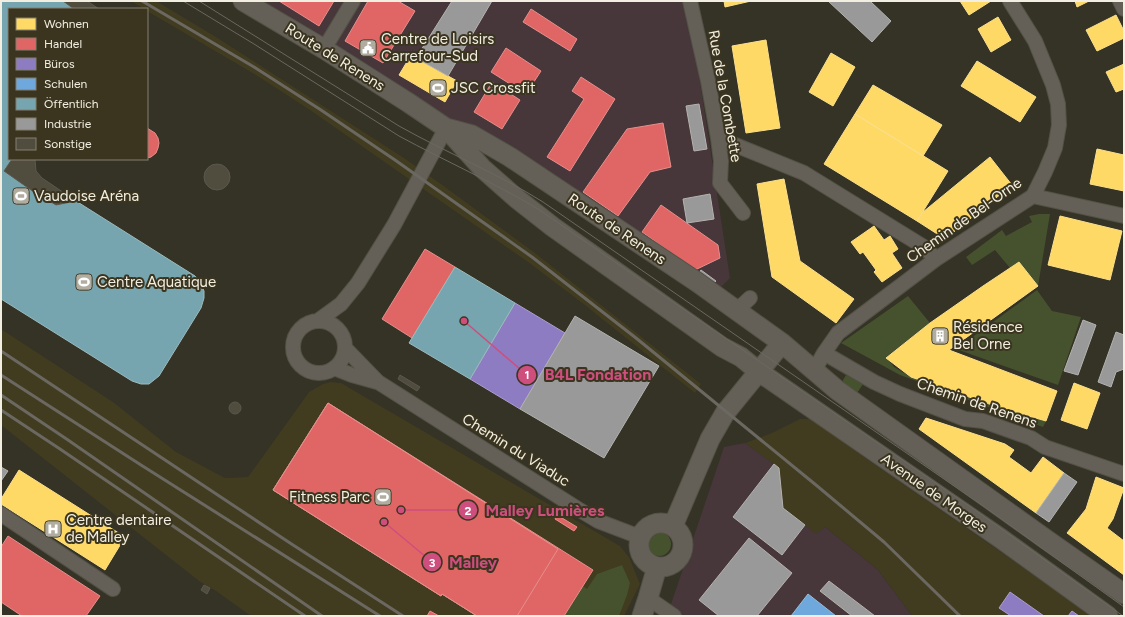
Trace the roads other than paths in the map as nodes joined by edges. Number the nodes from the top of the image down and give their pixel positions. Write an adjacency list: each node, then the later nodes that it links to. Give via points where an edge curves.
1 (242, 1): 7 (main road, Route de Renens)
2 (353, 1): 7 (street)
3 (690, 1): 9 (street, Rue de la Combette)
4 (1010, 1): 10 (street, Chemin de Bel-Orne, via 1035,41 1058,104 1059,125 1055,148)
5 (1120, 1): 6 (street)
6 (1124, 9)
7 (324, 49): 8 (main road, Route de Renens)
8 (446, 128): 15 (street, via 394,225 358,283); 16 (main road, Route de Renens, via 472,135 510,157 697,282); 23 (main road, Route de Renens, via 482,168 516,198)
9 (718, 138): 11 (street, Rue de la Combette, via 720,183); 13 (street, via 804,173 924,247)
10 (1033, 196): 12 (street); 13 (street, Chemin de Bel-Orne)
11 (743, 213)
12 (1124, 216)
13 (936, 259): 21 (street, Chemin de Bel-Orne, via 838,333)
14 (750, 298): 16 (street)
15 (341, 304): 17 (street); 18 (street)
16 (736, 311): 19 (main road, Route de Renens)
17 (319, 320): 18 (street, via 335,326); 22 (street, via 305,324 295,334 292,349 294,356 302,367 313,372 328,372)
18 (341, 332): 20 (street)
19 (782, 343): 23 (main road); 24 (main road, Avenue de Morges)
20 (345, 348): 22 (street, via 344,356); 25 (street, Chemin du Viaduc)
21 (826, 350): 24 (street); 26 (street, Chemin de Renens, via 874,382 900,394 965,419 983,421 1031,438 1045,447)
22 (334, 368): 25 (street, Chemin du Viaduc)
23 (758, 371): 28 (main road, via 725,413 710,440); 36 (main road, Avenue de Morges)
24 (814, 371): 32 (main road, Avenue de Morges)
25 (378, 382): 29 (street, Chemin du Viaduc, via 578,509)
26 (1124, 474)
27 (1, 514): 31 (street)
28 (673, 526): 29 (main road, via 665,523 654,524); 30 (main road, via 682,537 682,554 672,565)
29 (640, 537): 30 (main road, via 639,549 642,556 651,565)
30 (658, 567): 33 (main road)
31 (113, 589)
32 (1124, 594)
33 (648, 598): 34 (main road); 35 (street)
34 (642, 616)
35 (674, 616)
36 (1108, 616)

